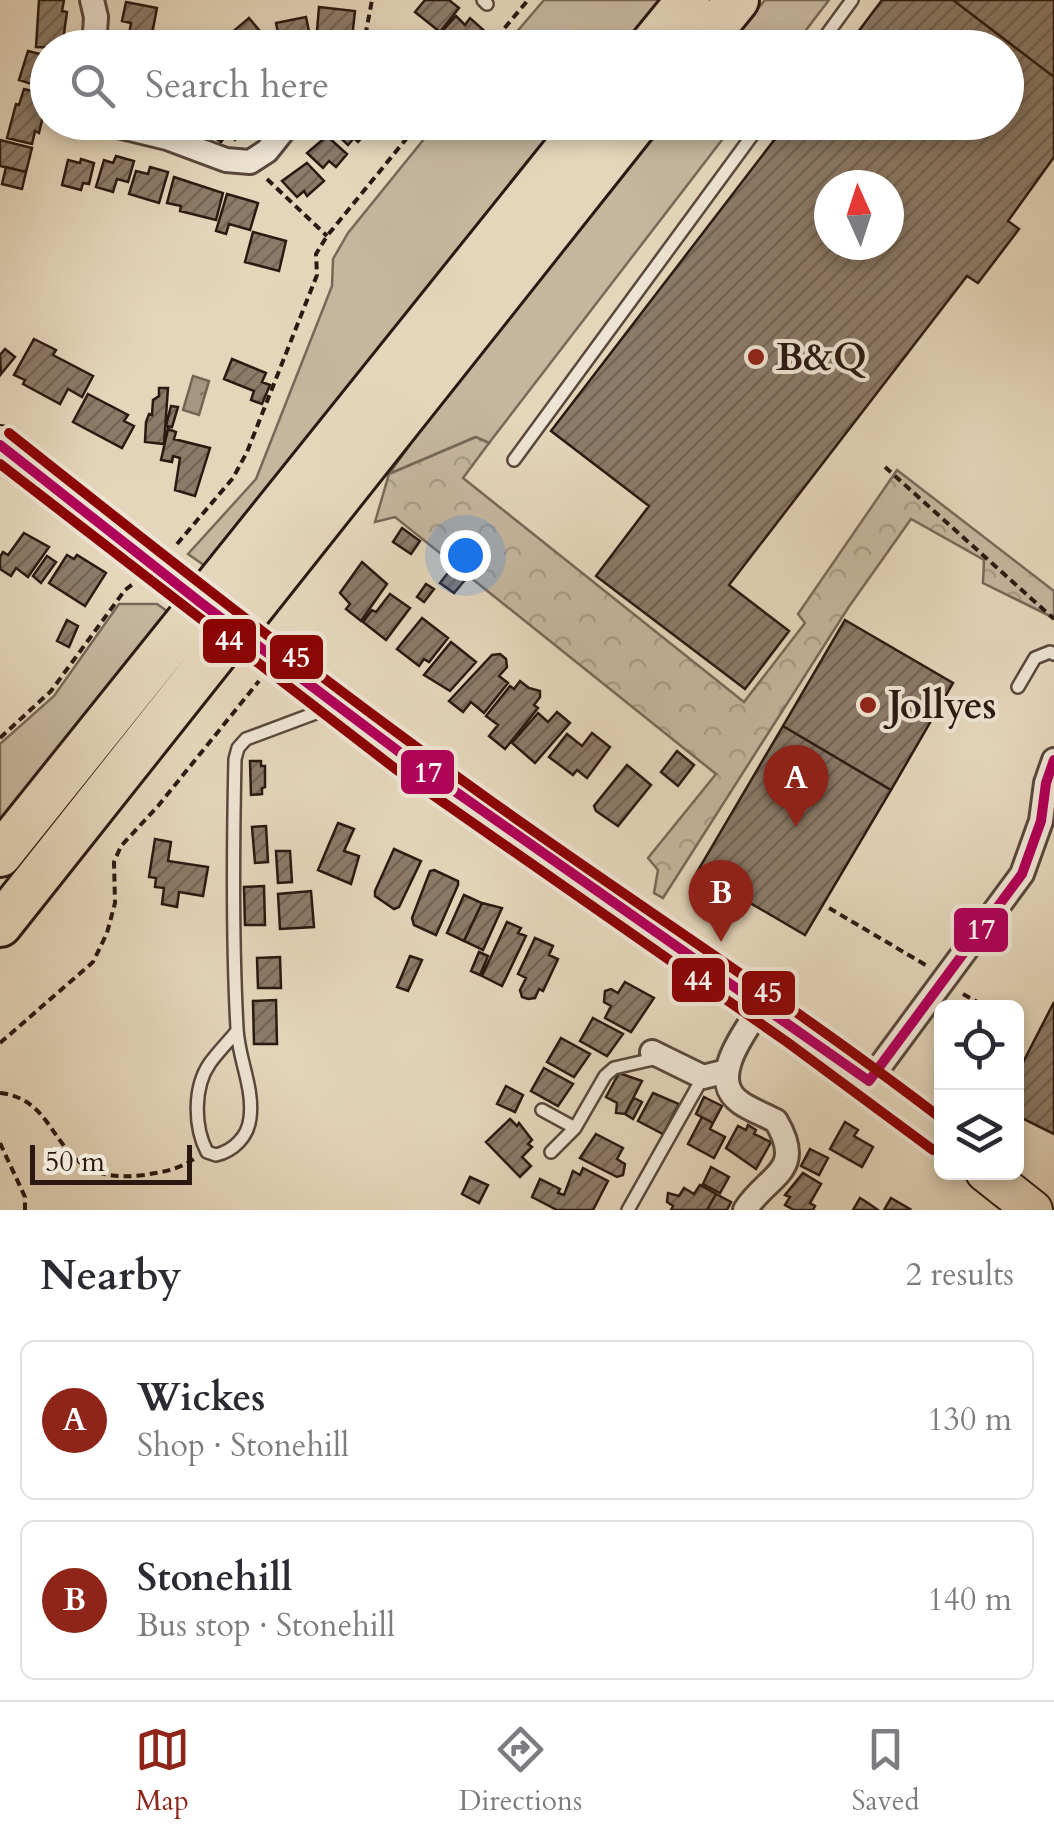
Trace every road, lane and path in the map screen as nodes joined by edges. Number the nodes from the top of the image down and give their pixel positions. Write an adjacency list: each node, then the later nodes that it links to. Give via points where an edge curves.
1 (92, 0): 7 (street)
2 (372, 0): 8 (path)
3 (528, 0): 9 (path)
4 (688, 0): 10 (highway)
5 (737, 0): 11 (highway)
6 (852, 0): 12 (lane)
7 (95, 30)
8 (366, 30)
9 (503, 30)
10 (664, 30)
11 (713, 30)
12 (830, 30)
13 (172, 140): 19 (street)
14 (276, 140): 19 (street)
15 (405, 140): 20 (path)
16 (574, 140): 33 (highway)
17 (623, 140): 35 (highway)
18 (749, 140): 22 (lane)
19 (250, 162): 20 (path)
20 (327, 236): 24 (path, via 248,452)
21 (0, 445): 24 (main road)
22 (514, 460)
23 (886, 467): 25 (path)
24 (159, 570): 27 (main road, bridge); 30 (path, via 125,590 51,691)
25 (1054, 619)
26 (1054, 654): 28 (lane, via 1035,658)
27 (273, 658): 29 (main road); 40 (path, via 120,846 107,933 93,962)
28 (1018, 686)
29 (335, 706): 38 (main road); 39 (lane, via 246,739 238,748)
30 (0, 738)
31 (1054, 760): 32 (street, via 1046,783)
32 (1048, 824): 36 (street, via 1022,874)
33 (0, 856)
34 (830, 908): 36 (path, via 929,967)
35 (0, 925)
36 (942, 982): 37 (path); 44 (street)
37 (974, 1000)
38 (763, 1004): 42 (street); 44 (main road)
39 (237, 1031): 50 (lane, via 201,1084 200,1140); 50 (lane, via 250,1120 236,1145 216,1155)
40 (0, 1044)
41 (657, 1054): 43 (street); 47 (lane, via 605,1076)
42 (727, 1072): 43 (street); 56 (street, via 736,1100 776,1121 787,1142 779,1176)
43 (703, 1077): 55 (lane)
44 (869, 1081): 48 (main road)
45 (0, 1092): 50 (path, via 29,1101 68,1154 119,1178 177,1170)
46 (542, 1110): 47 (lane)
47 (575, 1128): 51 (lane)
48 (934, 1132)
49 (0, 1143): 54 (path)
50 (207, 1152)
51 (551, 1152)
52 (994, 1180): 53 (main road)
53 (1025, 1208)
54 (25, 1210)
55 (628, 1210)
56 (745, 1210)

